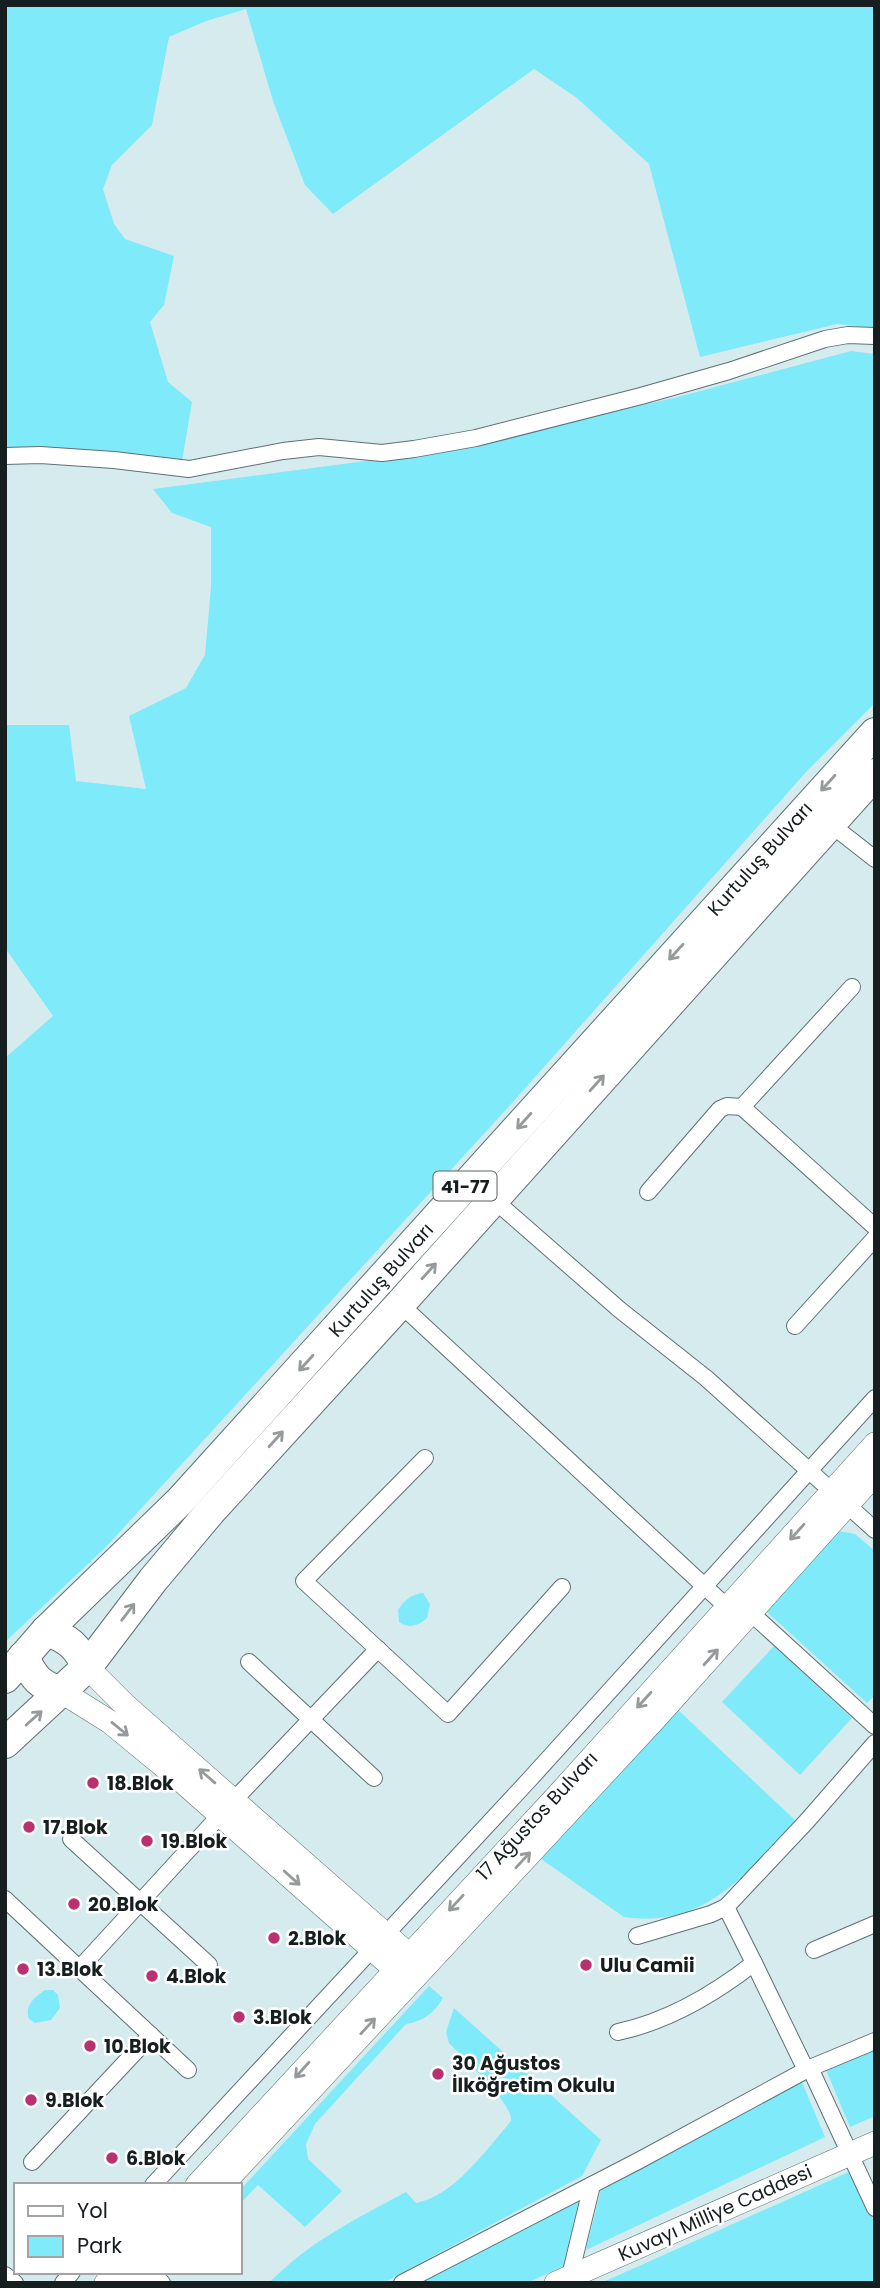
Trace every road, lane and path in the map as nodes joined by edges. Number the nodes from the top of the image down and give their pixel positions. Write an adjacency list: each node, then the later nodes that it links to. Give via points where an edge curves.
1 (875, 336): 2 (street, via 825,339 641,396 476,439 414,449 382,453 319,447 189,469 114,460)
2 (5, 456)
3 (875, 733): 26 (highway, Kurtuluş Bulvarı / 41-77, one-way to 26, via 180,1501)
4 (875, 774): 5 (highway, Kurtuluş Bulvarı / 41-77)
5 (830, 823): 6 (street); 10 (highway, Kurtuluş Bulvarı / 41-77, one-way to 5)
6 (875, 859)
7 (852, 987): 8 (street)
8 (742, 1107): 9 (street, via 720,1110); 11 (street)
9 (648, 1192)
10 (493, 1199): 13 (highway, Kurtuluş Bulvarı / 41-77, one-way to 10); 18 (street, via 706,1378)
11 (875, 1227)
12 (875, 1238): 14 (street)
13 (400, 1304): 22 (street); 29 (highway, Kurtuluş Bulvarı / 41-77, one-way to 13, via 209,1512)
14 (795, 1326)
15 (875, 1398): 18 (street)
16 (875, 1444): 20 (main road, 17 Ağustos Bulvarı)
17 (425, 1458): 27 (street, via 304,1581)
18 (808, 1471): 20 (street); 22 (street)
19 (875, 1474): 20 (main road, 17 Ağustos Bulvarı)
20 (839, 1498): 21 (street); 24 (main road, 17 Ağustos Bulvarı, one-way to 24); 25 (main road, 17 Ağustos Bulvarı)
21 (875, 1530)
22 (705, 1586): 24 (street); 44 (street)
23 (562, 1587): 27 (street, via 448,1714)
24 (728, 1608): 48 (main road, 17 Ağustos Bulvarı, one-way to 48)
25 (751, 1613): 33 (street); 48 (main road, 17 Ağustos Bulvarı, one-way to 25)
26 (46, 1631): 29 (highway, via 76,1646); 30 (highway, Kurtuluş Bulvarı)
27 (378, 1649): 32 (street)
28 (249, 1662): 32 (street)
29 (88, 1667): 31 (highway, Kurtuluş Bulvarı); 37 (main road, one-way to 29)
30 (14, 1668): 31 (highway)
31 (62, 1692): 34 (highway, one-way to 31); 37 (main road, one-way to 37)
32 (311, 1721): 36 (street); 37 (street)
33 (875, 1726)
34 (5, 1743)
35 (875, 1743): 41 (street)
36 (374, 1778)
37 (228, 1807): 39 (street); 44 (main road)
38 (71, 1839): 39 (street)
39 (141, 1900): 47 (street); 49 (street)
40 (6, 1902): 49 (street)
41 (726, 1907): 43 (street); 46 (street)
42 (875, 1924): 45 (street)
43 (637, 1936)
44 (378, 1942): 48 (main road); 59 (street)
45 (814, 1950)
46 (754, 1963): 50 (street, via 694,2004); 53 (street)
47 (209, 1965)
48 (409, 1968): 60 (main road, 17 Ağustos Bulvarı, one-way to 60); 61 (main road, 17 Ağustos Bulvarı, one-way to 48)
49 (79, 1969): 51 (street)
50 (618, 2032)
51 (151, 2035): 54 (street); 58 (street)
52 (875, 2041): 53 (street)
53 (808, 2069): 56 (street); 62 (street)
54 (188, 2070)
55 (875, 2143): 56 (main road, Kuvayı Milliye Caddesi)
56 (848, 2154): 57 (street); 63 (street); 65 (main road, Kuvayı Milliye Caddesi)
57 (875, 2159)
58 (32, 2162)
59 (155, 2183)
60 (199, 2183)
61 (224, 2183)
62 (592, 2185): 65 (street); 67 (street)
63 (875, 2208)
64 (5, 2275): 66 (street)
65 (563, 2280)
66 (15, 2283)
67 (402, 2283)

